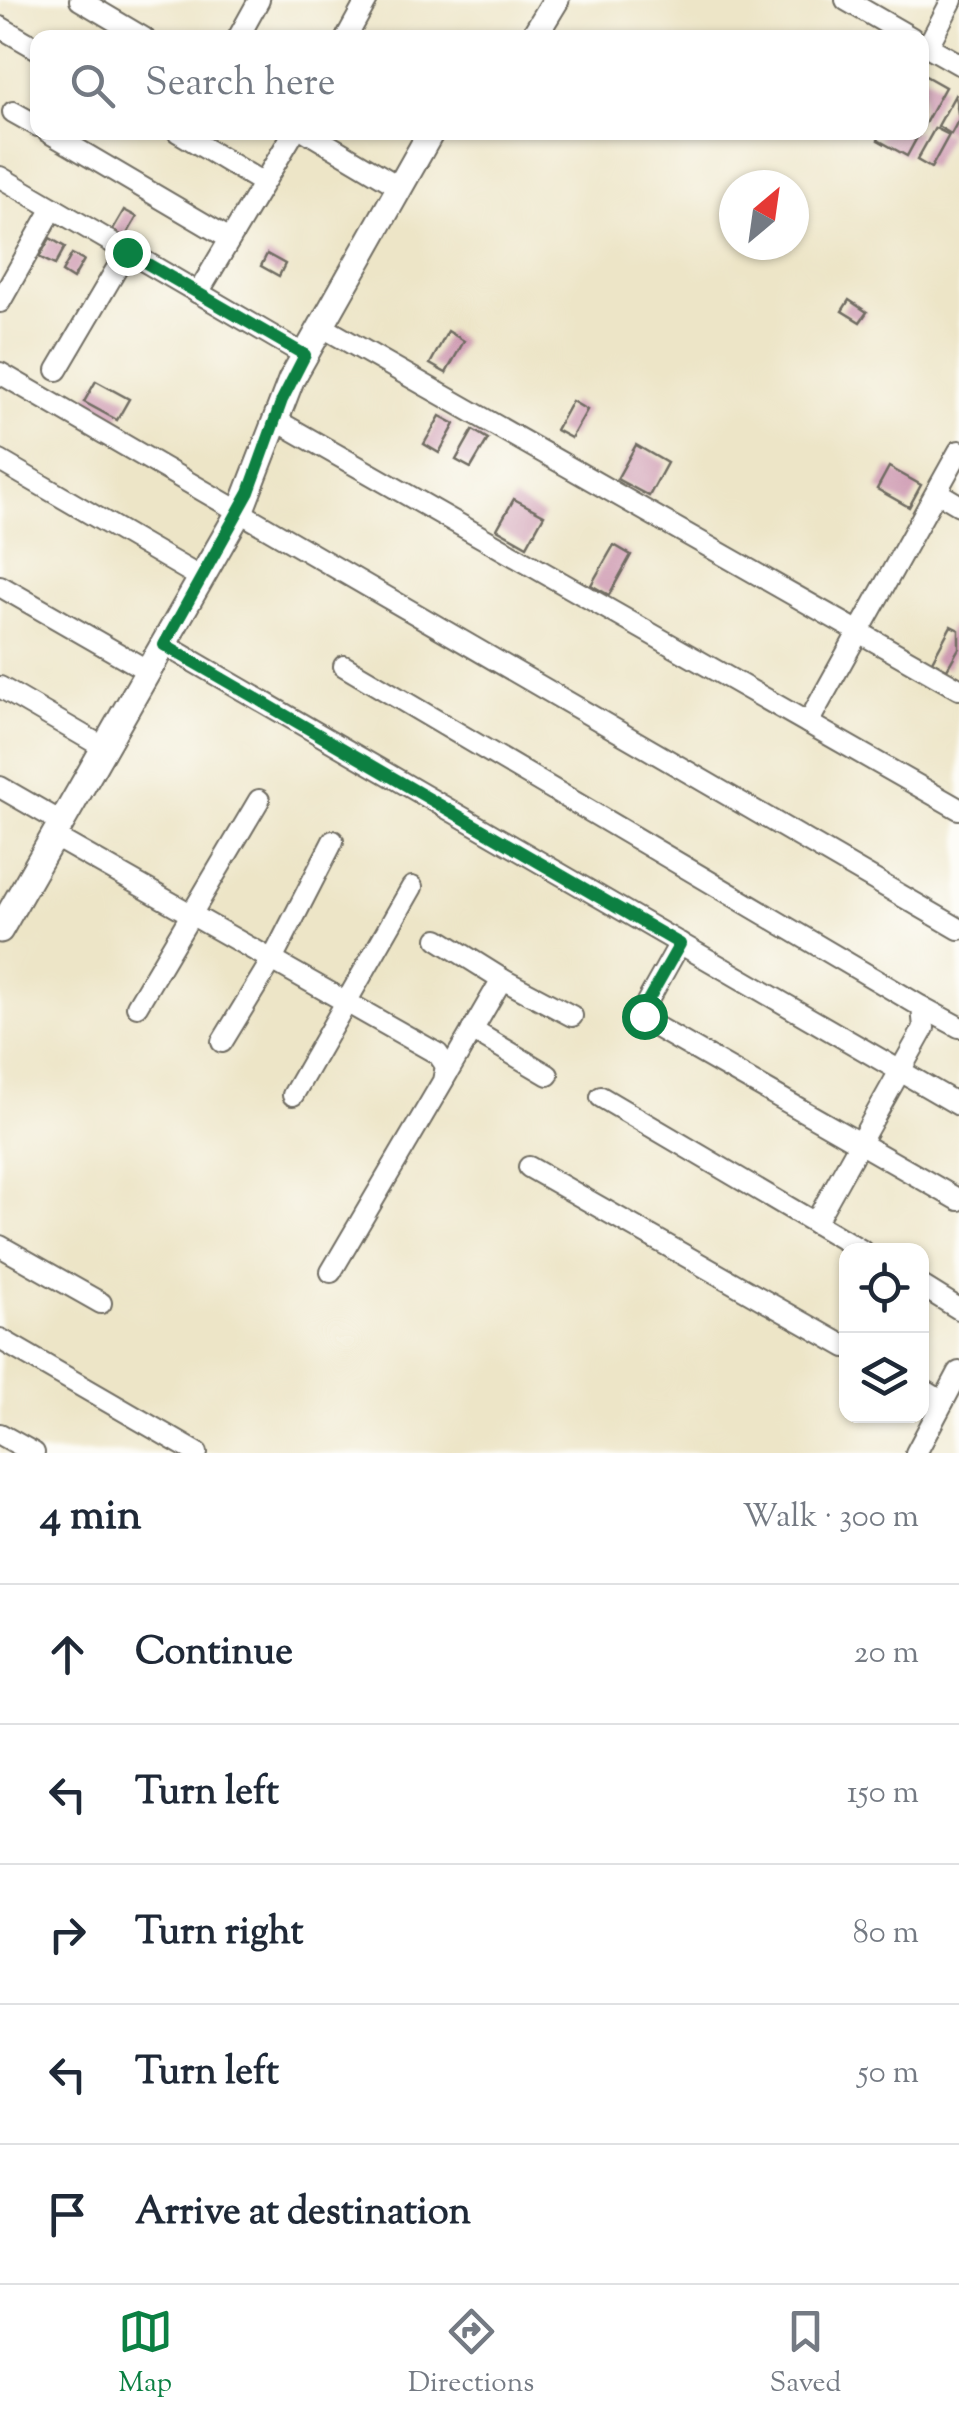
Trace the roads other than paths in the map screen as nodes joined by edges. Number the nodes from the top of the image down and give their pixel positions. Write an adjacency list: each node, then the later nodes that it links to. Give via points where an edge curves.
1 (80, 0): 8 (street)
2 (259, 0): 9 (street)
3 (367, 0): 10 (street)
4 (556, 0): 11 (street)
5 (846, 0): 12 (street)
6 (952, 0): 13 (street)
7 (0, 27): 14 (street)
8 (131, 30)
9 (242, 30)
10 (350, 30)
11 (537, 30)
12 (899, 30)
13 (929, 30)
14 (30, 44)
15 (929, 47): 16 (street)
16 (959, 64)
17 (13, 112): 18 (street)
18 (30, 122)
19 (62, 140): 28 (street)
20 (191, 140): 25 (street)
21 (289, 140): 25 (street)
22 (320, 140): 26 (street)
23 (426, 140): 26 (street)
24 (0, 177): 27 (street)
25 (263, 184): 28 (street)
26 (398, 186): 32 (street)
27 (52, 208): 29 (street); 31 (street)
28 (230, 238): 30 (street)
29 (127, 252): 30 (street); 34 (street)
30 (198, 293): 33 (street)
31 (0, 302)
32 (321, 326): 33 (street); 44 (street)
33 (305, 355): 36 (street)
34 (57, 370)
35 (0, 373): 40 (street)
36 (274, 420): 40 (street); 50 (street)
37 (959, 452): 39 (street)
38 (0, 461): 42 (street)
39 (937, 492): 41 (street); 44 (street)
40 (243, 504): 42 (street); 60 (street)
41 (959, 505)
42 (201, 578): 45 (street)
43 (0, 586): 47 (street)
44 (860, 631): 49 (street); 50 (street)
45 (164, 645): 47 (street); 63 (street)
46 (344, 666): 68 (street)
47 (150, 672): 51 (street)
48 (0, 687): 51 (street)
49 (959, 689)
50 (808, 723): 54 (street)
51 (104, 747): 55 (street)
52 (0, 787): 55 (street)
53 (259, 800): 59 (street)
54 (959, 809)
55 (57, 830): 58 (street); 59 (street)
56 (333, 841): 64 (street)
57 (412, 887): 66 (street)
58 (9, 892): 61 (street)
59 (191, 915): 64 (street); 67 (street)
60 (959, 928)
61 (0, 930)
62 (438, 940): 65 (street)
63 (680, 944): 73 (street); 79 (street, via 647,1002 644,1016 651,1024)
64 (272, 960): 66 (street); 72 (street)
65 (502, 979): 69 (street); 71 (street)
66 (346, 1002): 75 (street, via 438,1054 446,1066); 76 (street)
67 (138, 1006)
68 (922, 1007): 70 (street); 73 (street, via 924,1028)
69 (572, 1016)
70 (959, 1027)
71 (472, 1030): 74 (street); 75 (street)
72 (222, 1042)
73 (899, 1070): 78 (street); 79 (street)
74 (548, 1075)
75 (443, 1081): 85 (street)
76 (293, 1095)
77 (601, 1097): 82 (street)
78 (959, 1105)
79 (859, 1144): 81 (street); 82 (street)
80 (529, 1167): 90 (street)
81 (959, 1200)
82 (815, 1224): 83 (street)
83 (849, 1243)
84 (0, 1246): 87 (street)
85 (332, 1272)
86 (929, 1290): 88 (street)
87 (101, 1303)
88 (959, 1309)
89 (0, 1339): 96 (street)
90 (839, 1343)
91 (959, 1372): 93 (street)
92 (929, 1393): 93 (street)
93 (943, 1402): 97 (street)
94 (0, 1434): 95 (street)
95 (34, 1453)
96 (197, 1453)
97 (916, 1453)

